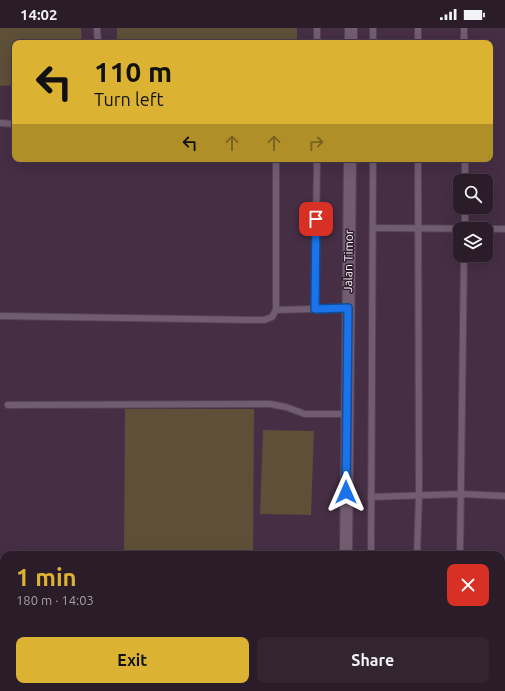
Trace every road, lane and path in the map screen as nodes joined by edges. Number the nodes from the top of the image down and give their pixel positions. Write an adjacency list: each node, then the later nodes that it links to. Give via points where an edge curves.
1 (98, 28): 7 (lane)
2 (317, 28): 8 (lane)
3 (351, 28): 9 (street)
4 (373, 28): 10 (lane)
5 (418, 28): 11 (lane)
6 (464, 28): 12 (lane)
7 (98, 40)
8 (317, 40)
9 (351, 40)
10 (373, 40)
11 (418, 40)
12 (464, 40)
13 (0, 123): 14 (lane)
14 (12, 124)
15 (276, 162): 30 (lane)
16 (317, 162): 29 (lane)
17 (350, 162): 28 (street, Jalan Timor)
18 (373, 162): 22 (lane)
19 (418, 162): 23 (lane)
20 (464, 162): 21 (lane)
21 (465, 174)
22 (373, 228): 23 (lane); 37 (lane)
23 (418, 228): 24 (lane); 35 (lane)
24 (453, 229)
25 (493, 229): 26 (lane)
26 (505, 229)
27 (464, 262): 34 (lane)
28 (348, 308): 29 (lane); 33 (street, Jalan Timor)
29 (315, 309): 30 (lane)
30 (276, 310): 31 (lane, via 272,317 264,320)
31 (0, 316)
32 (8, 405): 33 (lane, via 270,404 286,406 305,414)
33 (346, 414): 38 (street, Jalan Timor)
34 (461, 494): 35 (lane); 36 (lane); 41 (lane)
35 (419, 495): 37 (lane); 40 (lane)
36 (505, 496)
37 (371, 497): 39 (lane)
38 (346, 551)
39 (371, 551)
40 (417, 551)
41 (460, 551)

